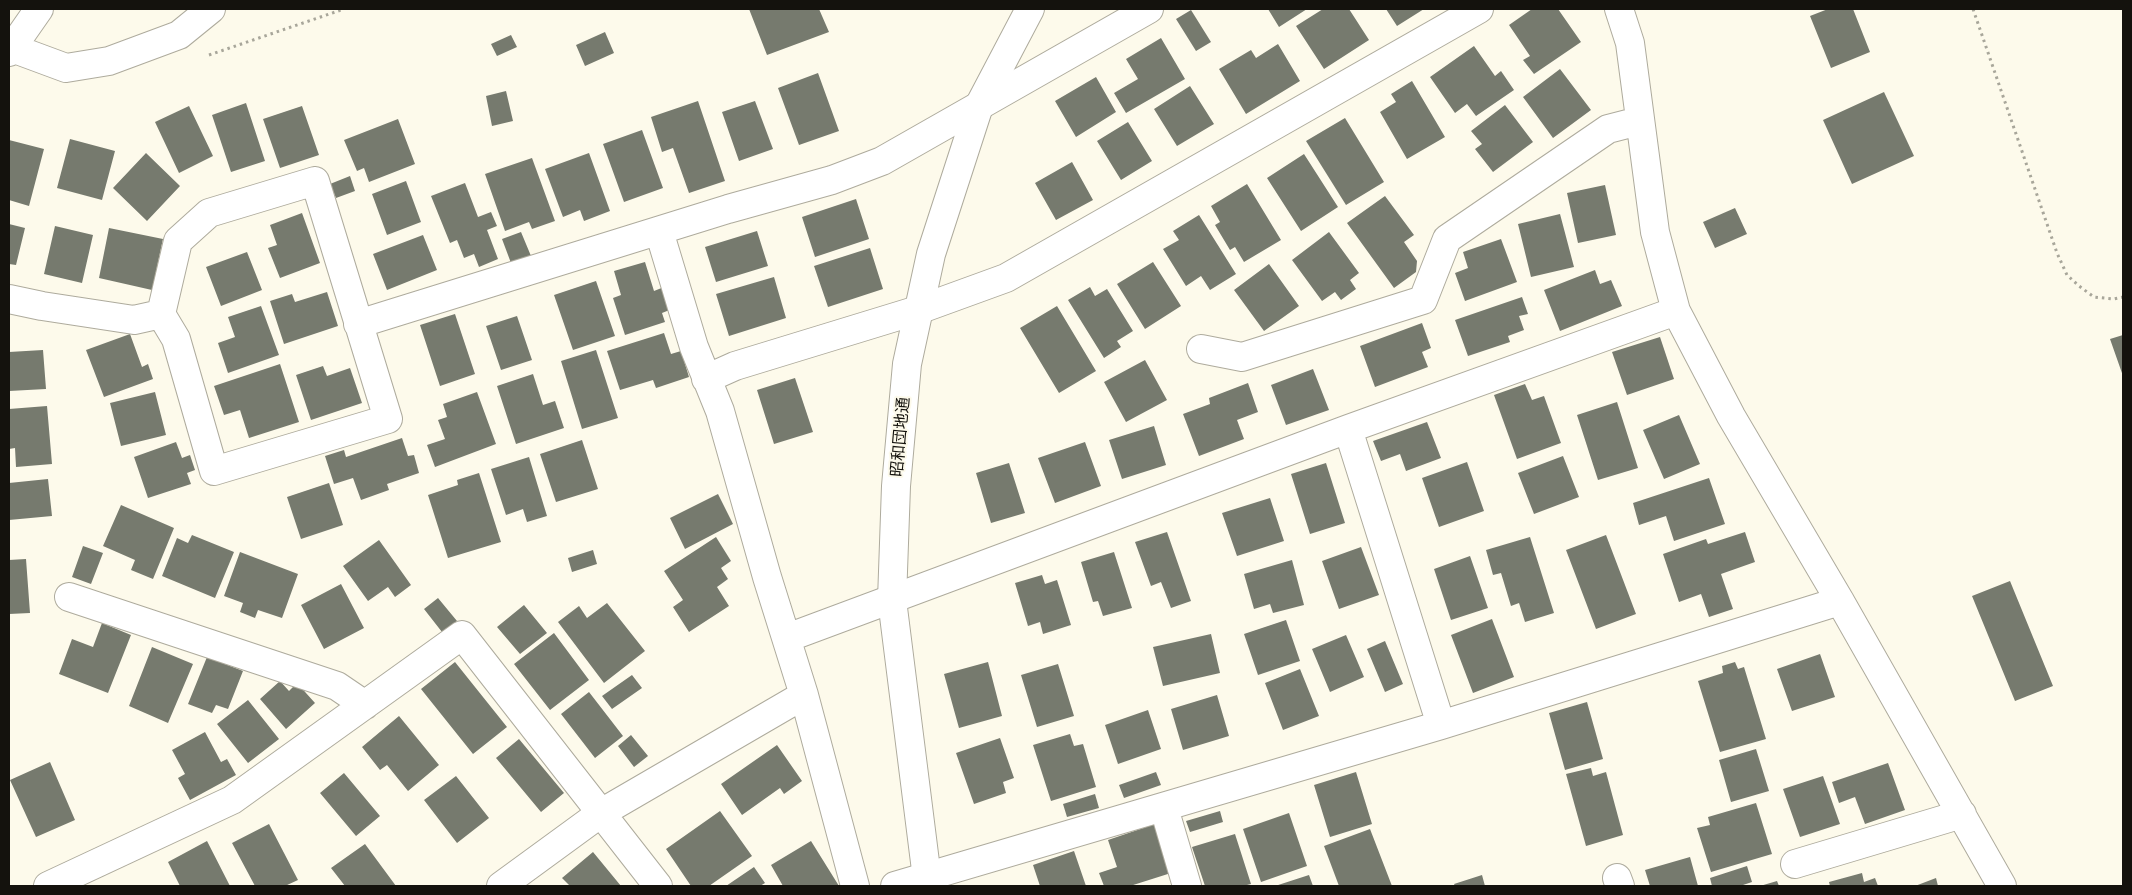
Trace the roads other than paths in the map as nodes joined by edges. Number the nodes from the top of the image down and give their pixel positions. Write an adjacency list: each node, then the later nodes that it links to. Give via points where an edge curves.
1 (38, 9): 7 (street)
2 (211, 9): 7 (street, via 179,35 108,61 66,68)
3 (1030, 9): 8 (street, 昭和団地通)
4 (1150, 9): 8 (street)
5 (1479, 9): 12 (street, via 1006,278)
6 (1618, 9): 9 (street, via 1630,43)
7 (10, 48)
8 (979, 106): 10 (street, via 882,161 840,177); 12 (street, 昭和団地通, via 931,254)
9 (1639, 121): 13 (street, via 1654,232); 16 (street, via 1608,129 1447,240 1423,300 1242,357)
10 (659, 231): 15 (street); 17 (street)
11 (9, 299): 14 (street, via 134,320)
12 (918, 310): 17 (street, via 735,366); 20 (street, 昭和団地通, via 906,364 896,486)
13 (1676, 311): 18 (street); 21 (street, via 1731,416)
14 (161, 314): 15 (street, via 178,241 209,213 315,181); 15 (street, via 176,339 214,471 388,419)
15 (358, 324)
16 (1201, 349)
17 (706, 379): 22 (street, via 720,411)
18 (1348, 429): 20 (street); 25 (street)
19 (69, 597): 24 (street, via 337,686)
20 (892, 600): 22 (street); 30 (street, 昭和団地通)
21 (1840, 601): 25 (street); 28 (street)
22 (787, 638): 23 (street)
23 (804, 695): 27 (street); 34 (street)
24 (365, 705): 27 (street, via 462,635); 31 (street, via 232,800)
25 (1441, 725): 26 (street)
26 (1164, 808): 30 (street); 36 (street)
27 (601, 813): 32 (street); 33 (street)
28 (1962, 814): 29 (street); 37 (street)
29 (1794, 864)
30 (928, 882): 35 (street)
31 (48, 886)
32 (501, 886)
33 (658, 886)
34 (855, 886)
35 (895, 886)
36 (1187, 886)
37 (2002, 886)

